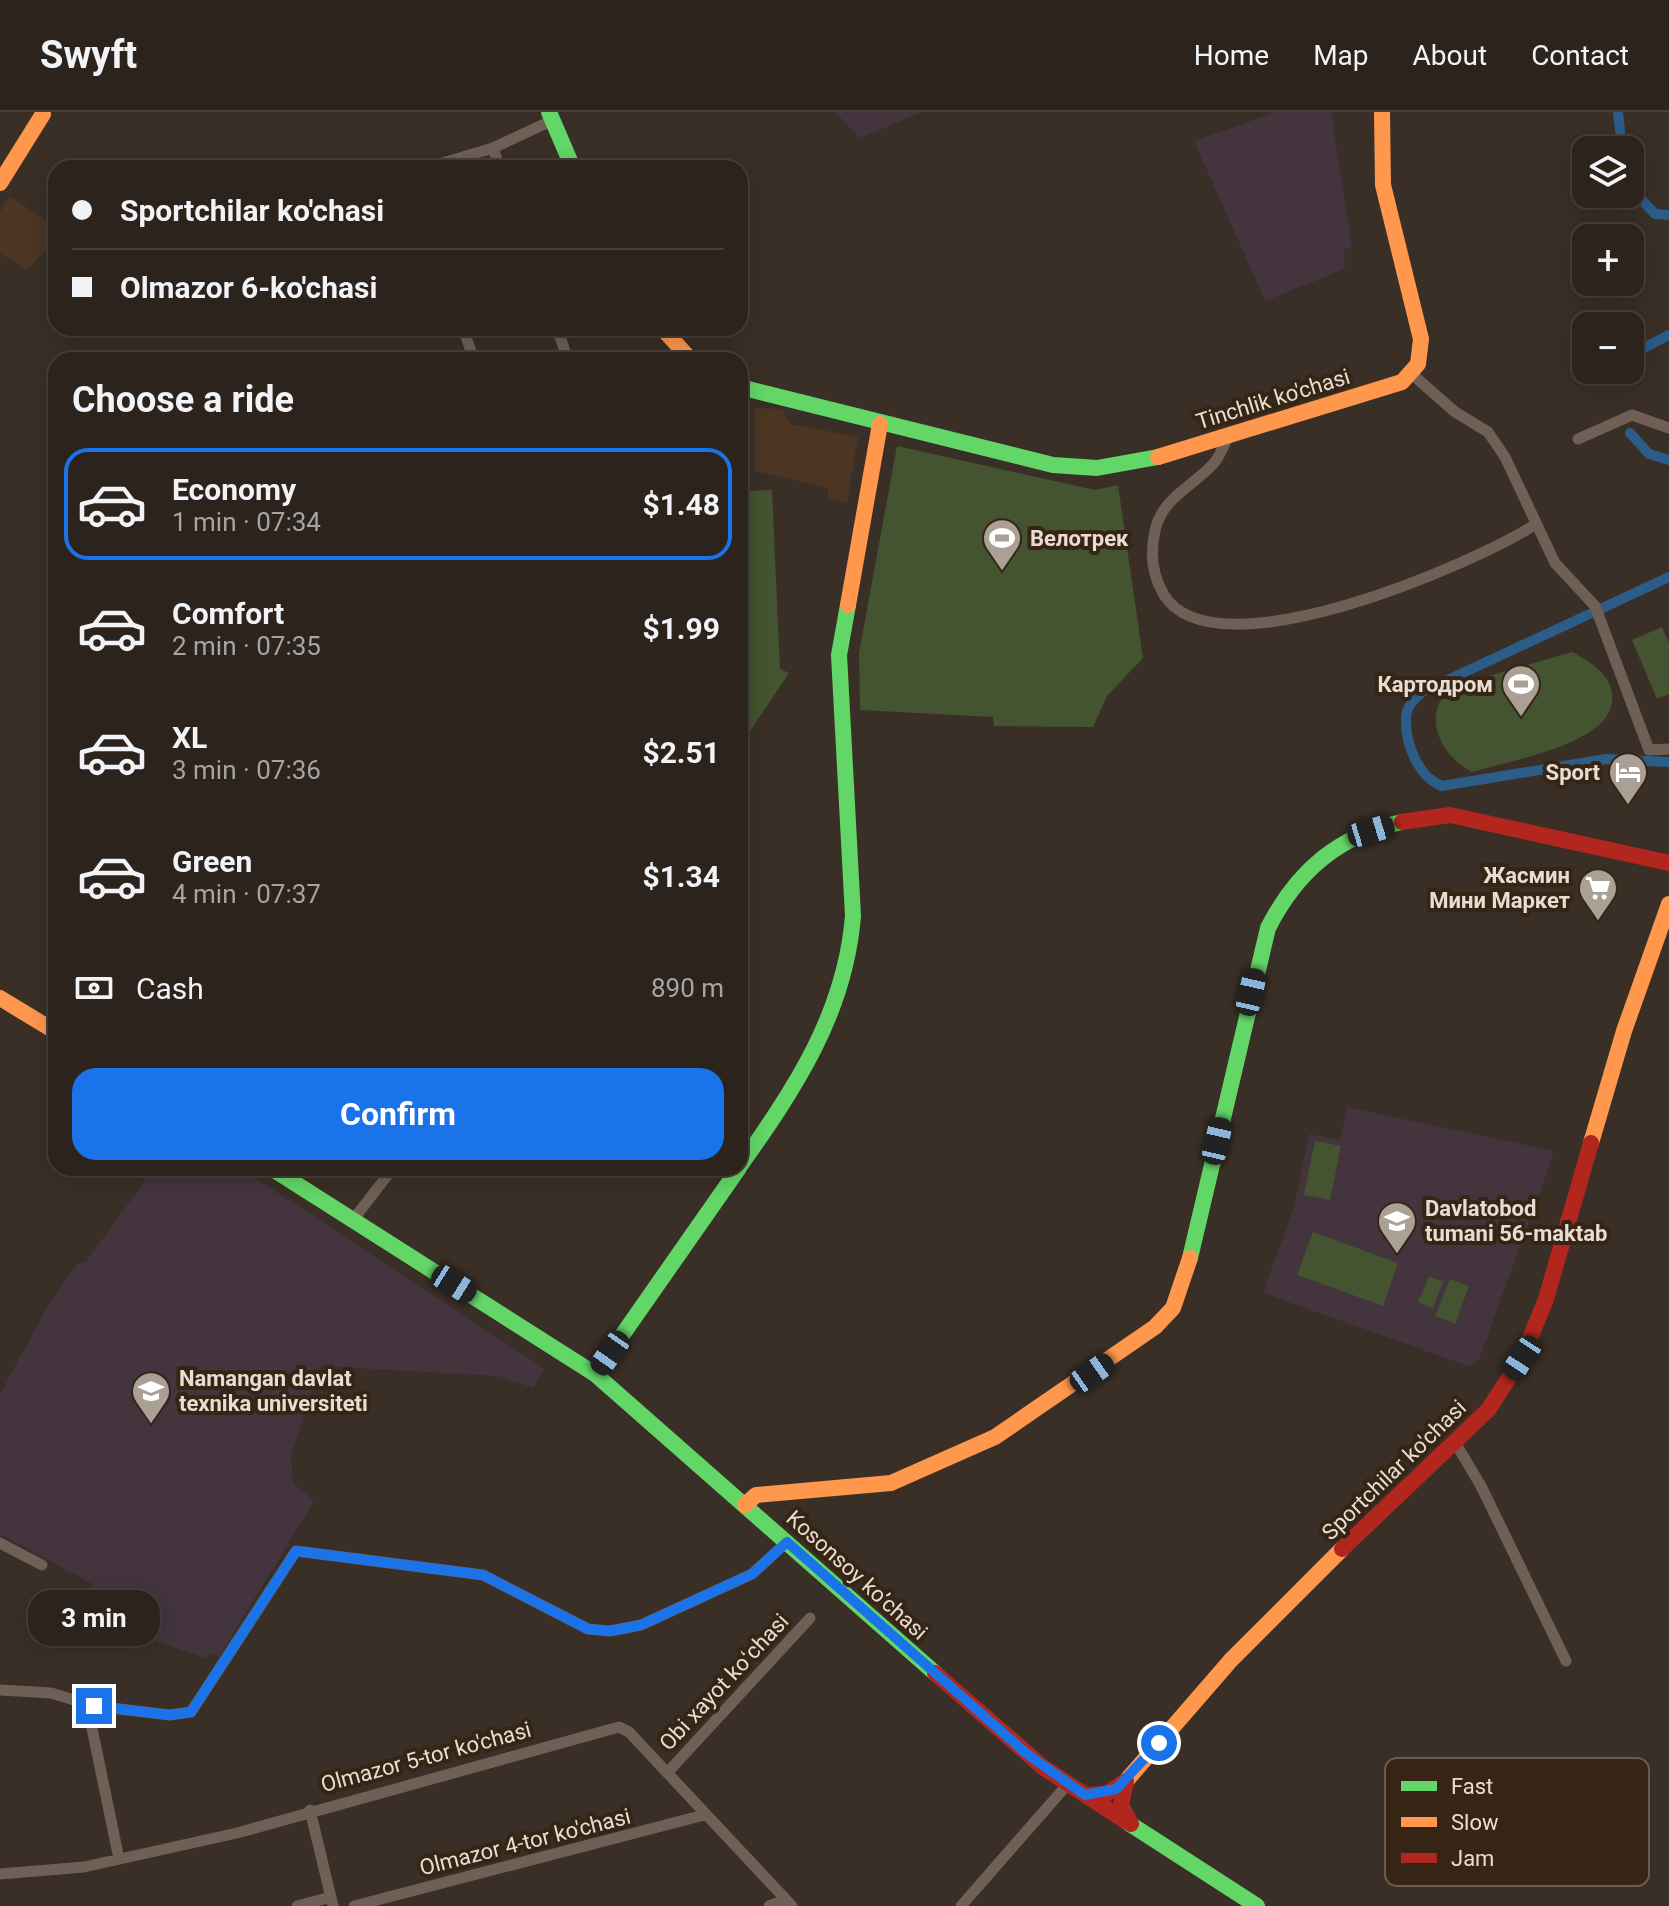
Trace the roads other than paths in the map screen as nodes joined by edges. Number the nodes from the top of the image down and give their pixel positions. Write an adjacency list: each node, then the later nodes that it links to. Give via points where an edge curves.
1 (1382, 112): 11 (street, via 1383,185 1421,339 1422,356)
2 (44, 113): 8 (street)
3 (551, 116): 4 (street); 7 (street)
4 (493, 148): 5 (street); 6 (street)
5 (453, 160)
6 (497, 160)
7 (570, 160)
8 (0, 183)
9 (669, 336): 10 (street)
10 (684, 352)
11 (1413, 375): 15 (street, Tinchlik ko'chasi); 17 (street, via 1455,412 1488,432)
12 (748, 389): 13 (street, Tinchlik ko'chasi)
13 (880, 424): 15 (street, Tinchlik ko'chasi, via 1053,465 1097,468 1139,463); 23 (street, via 839,655 851,958 812,1057)
14 (1669, 428): 16 (street, via 1632,415)
15 (1228, 437): 17 (street, via 1214,463 1161,512 1152,555 1156,582 1168,602 1183,615 1210,625 1257,625 1342,605 1479,555)
16 (1578, 439)
17 (1536, 524): 18 (street, via 1562,574 1592,600 1649,750)
18 (1669, 749)
19 (1669, 863): 30 (street, via 1450,815 1371,831 1314,858 1285,891 1268,928 1184,1283 1165,1318 1020,1423 911,1476 881,1484 756,1495)
20 (1669, 904): 29 (street, Sportchilar ko'chasi, via 1624,1031 1586,1184 1546,1299 1522,1358 1488,1410)
21 (0, 998): 22 (street)
22 (48, 1027)
23 (748, 1153)
24 (284, 1176): 27 (street, Kosonsoy ko’chasi)
25 (387, 1176): 27 (street)
26 (733, 1176): 28 (street)
27 (353, 1220): 28 (street, Kosonsoy ko’chasi)
28 (595, 1374): 30 (street, Kosonsoy ko’chasi)
29 (1456, 1444): 35 (street); 39 (street, Sportchilar ko'chasi, via 1298,1591)
30 (745, 1505): 31 (street, Kosonsoy ko’chasi)
31 (787, 1542): 37 (street, via 752,1574 641,1625 610,1631 588,1629 483,1575 296,1551 191,1712 170,1715); 40 (street, Kosonsoy ko’chasi)
32 (0, 1543): 33 (street)
33 (42, 1565)
34 (810, 1618): 38 (street, Obi xayot koʻchasi)
35 (1566, 1661)
36 (0, 1690): 37 (street, via 51,1693)
37 (87, 1704): 45 (street)
38 (667, 1773): 42 (street, Olmazor 5-tor ko'chasi, via 619,1727); 43 (street, Olmazor 5-tor ko'chasi)
39 (1126, 1781): 41 (street, via 1106,1794); 44 (street, via 1121,1805)
40 (1067, 1785): 41 (street, Kosonsoy ko’chasi); 52 (street)
41 (1085, 1795): 44 (street, Kosonsoy ko’chasi)
42 (310, 1810): 45 (street, Olmazor 5-tor ko'chasi, via 237,1833); 47 (street)
43 (704, 1815): 48 (street, Olmazor 5-tor ko'chasi); 50 (street, Olmazor 4-tor ko'chasi)
44 (1132, 1826): 53 (street, Kosonsoy ko’chasi)
45 (119, 1859): 46 (street, Olmazor 5-tor ko'chasi)
46 (0, 1874)
47 (332, 1902): 49 (street)
48 (789, 1903): 51 (street)
49 (297, 1906)
50 (354, 1906)
51 (769, 1906)
52 (961, 1906)
53 (1257, 1906)

